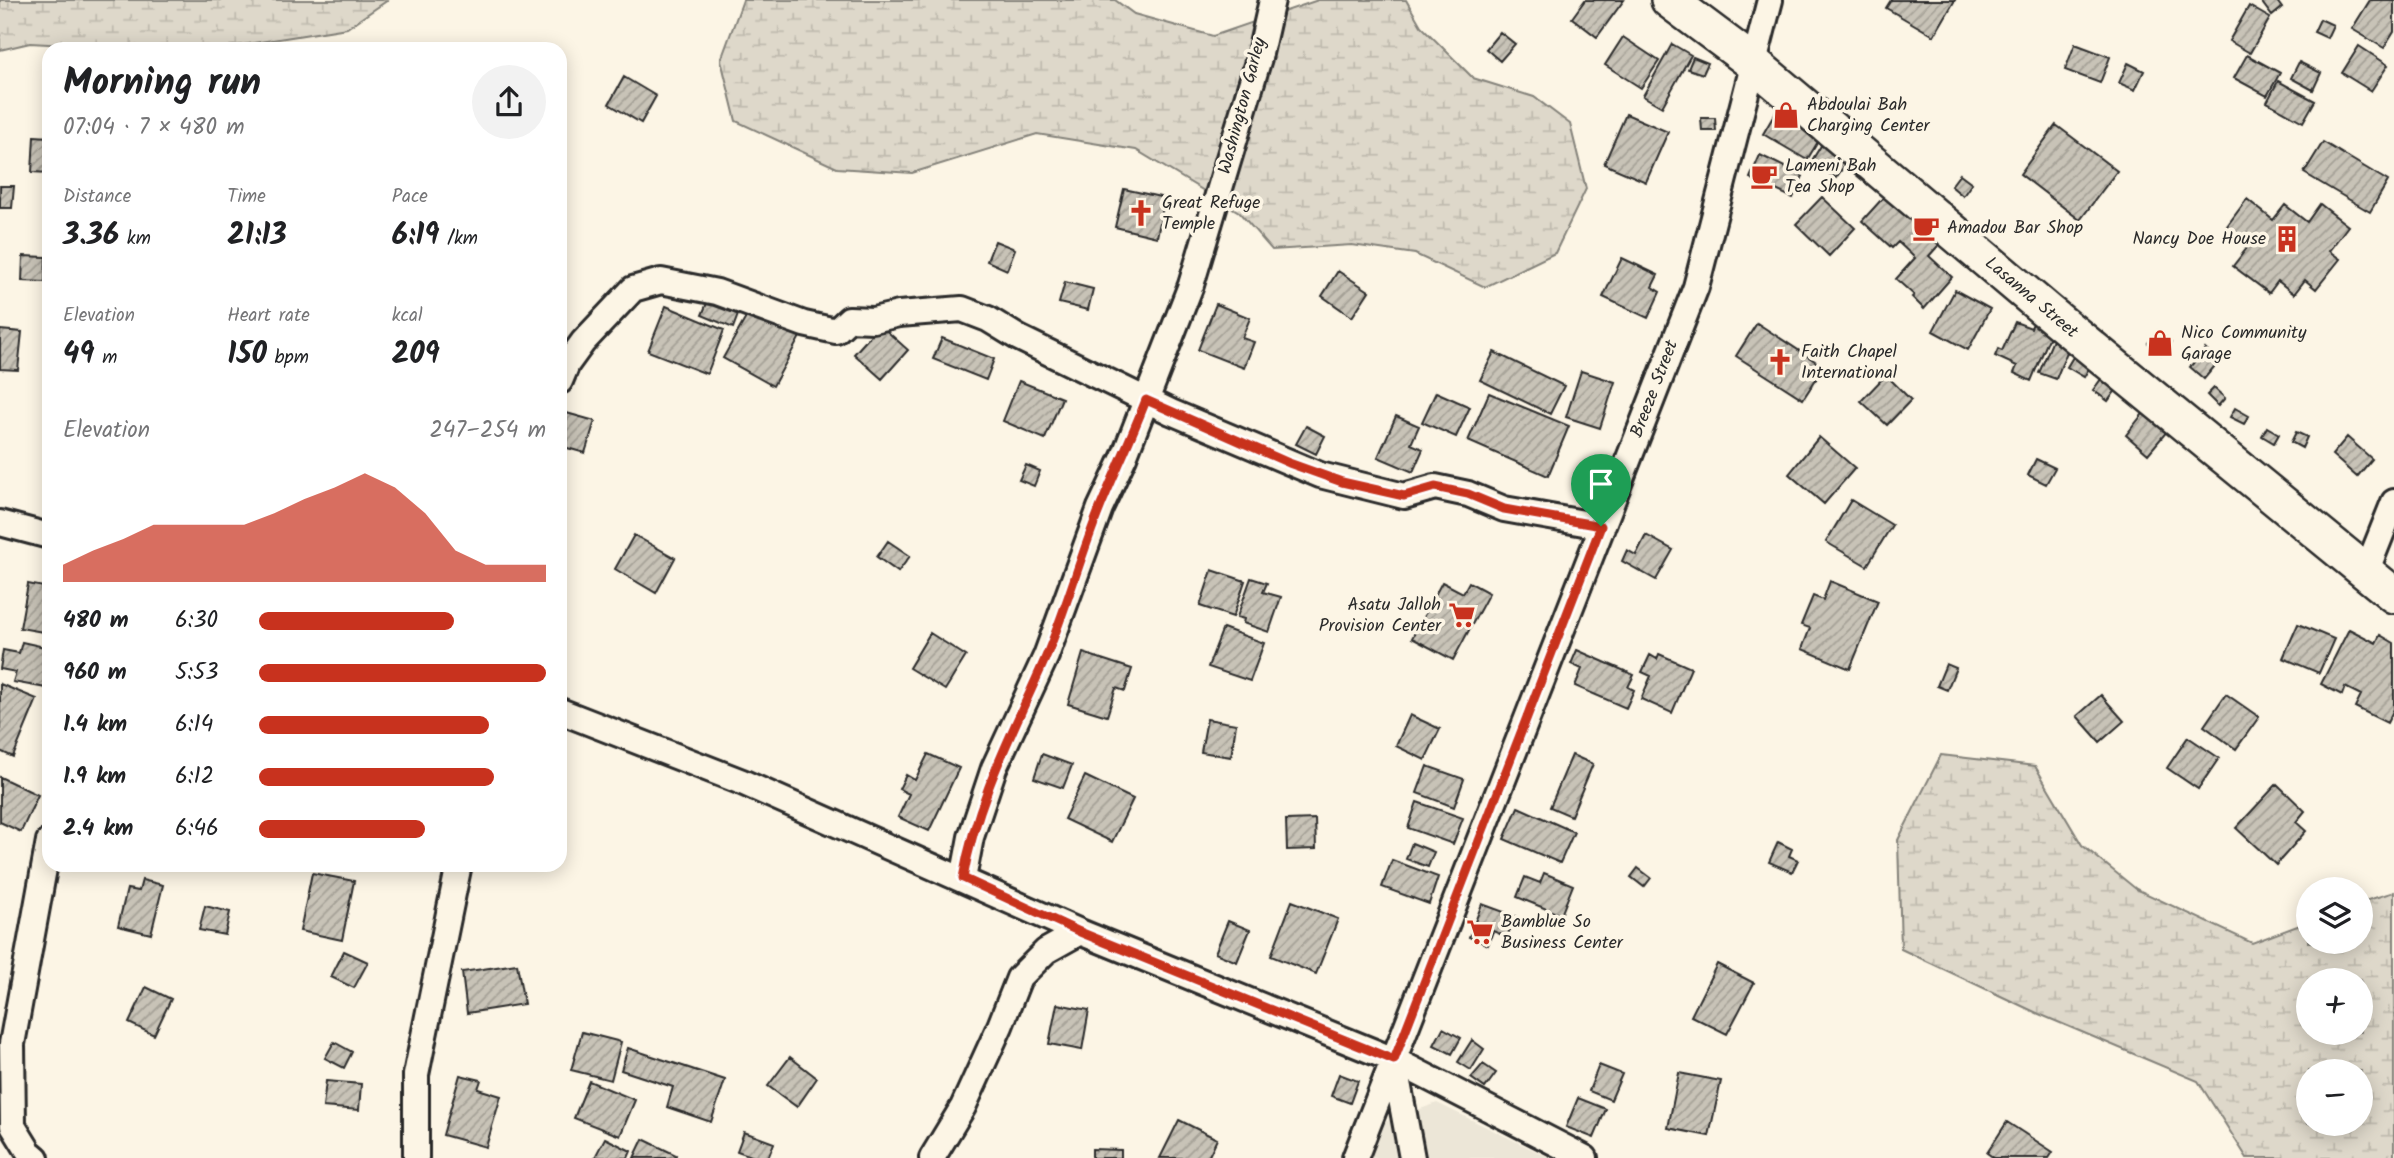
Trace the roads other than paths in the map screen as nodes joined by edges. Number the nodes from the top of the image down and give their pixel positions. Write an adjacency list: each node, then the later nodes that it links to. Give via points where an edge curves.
1 (1272, 0): 6 (street, Washington Garley, via 1191,285)
2 (1669, 0): 4 (street, Lasanna Street)
3 (1770, 0): 4 (street, Breeze Street)
4 (1752, 62): 9 (street, Breeze Street, via 1696,287); 11 (street, Lasanna Street)
5 (567, 364): 6 (street, via 633,289 662,281 717,292 836,331 849,319 962,309)
6 (1146, 400): 9 (street, via 1342,482 1404,496 1435,487 1504,509); 16 (street, Washington Garley, via 1100,508 1046,656 994,768)
7 (2394, 502): 11 (street)
8 (0, 523): 10 (street)
9 (1601, 526): 18 (street, Breeze Street)
10 (42, 535)
11 (2366, 572): 12 (street, Lasanna Street)
12 (2394, 595)
13 (567, 714): 16 (street, via 742,782)
14 (43, 872): 19 (street, via 12,1044 12,1126)
15 (457, 872): 20 (street, via 416,1075)
16 (963, 878): 17 (street)
17 (1080, 932): 18 (street); 21 (street, via 1046,951 1018,978 963,1107)
18 (1394, 1060): 22 (street, Breeze Street); 23 (street); 24 (street)
19 (36, 1158)
20 (416, 1158)
21 (932, 1158)
22 (1355, 1158)
23 (1412, 1158)
24 (1586, 1158)

